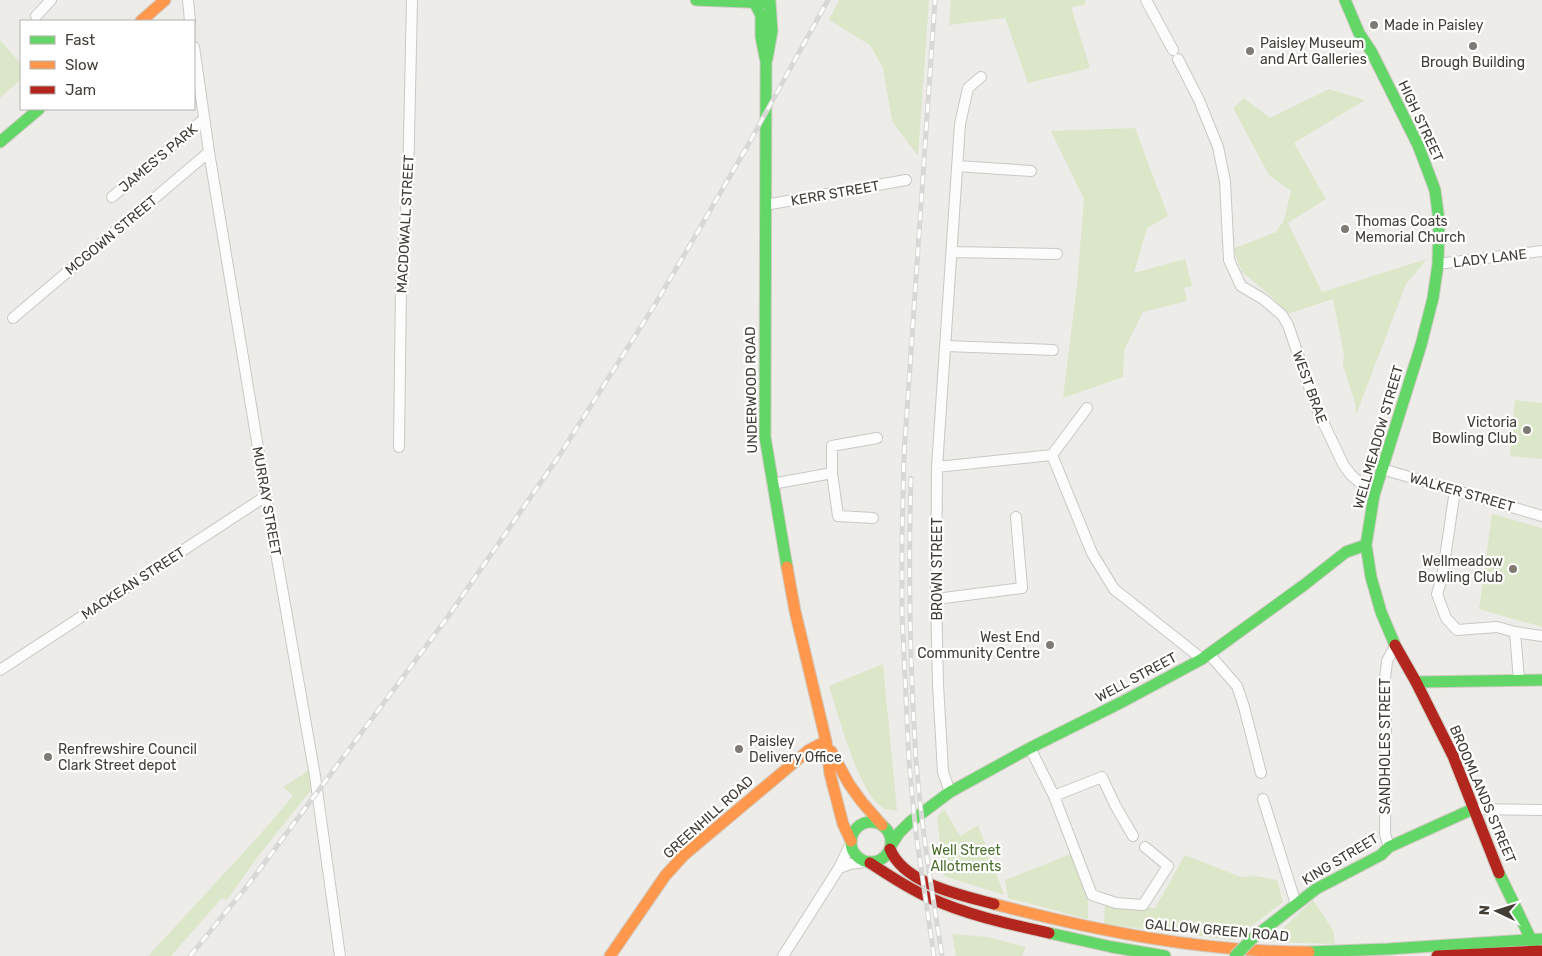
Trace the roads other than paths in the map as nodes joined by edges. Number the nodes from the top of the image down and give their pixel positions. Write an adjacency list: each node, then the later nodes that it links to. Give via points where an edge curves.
1 (51, 0): 10 (street)
2 (165, 0): 11 (main road)
3 (188, 0): 12 (street)
4 (412, 0): 34 (street, MACDOWALL STREET)
5 (696, 0): 8 (main road)
6 (1146, 0): 41 (street, WEST BRAE, via 1199,100 1218,147 1224,181 1229,260 1241,286 1282,315 1316,407 1343,464 1350,475)
7 (1345, 0): 28 (main road, HIGH STREET, via 1359,33 1407,120 1435,190 1439,221)
8 (754, 1): 9 (main road); 14 (main road, UNDERWOOD ROAD, via 761,16)
9 (770, 1): 14 (main road, UNDERWOOD ROAD, via 772,39)
10 (36, 16)
11 (141, 20)
12 (190, 20)
13 (195, 54): 17 (street, MURRAY STREET)
14 (766, 62): 24 (main road, UNDERWOOD ROAD)
15 (981, 78): 20 (street, BROWN STREET, via 968,88 960,124)
16 (38, 110): 18 (main road)
17 (204, 119): 19 (street, MURRAY STREET); 23 (street, JAMES'S PARK)
18 (0, 142)
19 (209, 152): 29 (street, MCGOWN STREET); 42 (street, MURRAY STREET)
20 (957, 166): 21 (street); 26 (street, BROWN STREET)
21 (1031, 171)
22 (906, 180): 24 (street, KERR STREET)
23 (112, 197)
24 (764, 205): 39 (main road, UNDERWOOD ROAD, via 765,437)
25 (1542, 251): 28 (street, LADY LANE)
26 (952, 252): 27 (street); 30 (street, BROWN STREET)
27 (1057, 254)
28 (1438, 264): 37 (main road, WELLMEADOW STREET, via 1421,345)
29 (13, 318)
30 (946, 346): 31 (street); 36 (street, BROWN STREET)
31 (1053, 350)
32 (1087, 408): 35 (street)
33 (877, 438): 38 (street, via 832,446)
34 (399, 447)
35 (1052, 455): 36 (street); 51 (street, via 1092,553 1114,588)
36 (938, 467): 47 (street, BROWN STREET)
37 (1382, 469): 40 (street, WALKER STREET); 41 (main road, WELLMEADOW STREET)
38 (832, 473): 39 (street); 45 (street, via 838,516)
39 (772, 484): 56 (main road, UNDERWOOD ROAD, via 795,612)
40 (1455, 490): 43 (street, WALKER STREET); 48 (street, via 1437,594 1446,618 1457,630 1497,627)
41 (1374, 495): 46 (main road, WELLMEADOW STREET)
42 (266, 496): 52 (street, MACKEAN STREET); 76 (street, MURRAY STREET, via 315,776)
43 (1542, 516)
44 (1016, 517): 47 (street, via 1022,588)
45 (874, 518)
46 (1366, 545): 50 (main road, WELLMEADOW STREET, via 1381,612); 51 (main road, WELL STREET, via 1346,552)
47 (936, 599): 59 (street, BROWN STREET, via 943,772)
48 (1515, 632): 49 (street); 53 (street)
49 (1542, 636)
50 (1395, 646): 55 (main road, BROOMLANDS STREET); 68 (street, SANDHOLES STREET, via 1387,661 1385,680 1385,834)
51 (1206, 657): 57 (main road, WELL STREET); 58 (street, via 1237,686)
52 (0, 670)
53 (1519, 680): 54 (main road); 55 (main road)
54 (1542, 680)
55 (1416, 682): 62 (main road, BROOMLANDS STREET, via 1453,756)
56 (826, 741): 65 (main road, UNDERWOOD ROAD, via 849,784); 67 (main road, UNDERWOOD ROAD, via 836,799); 77 (main road, GREENHILL ROAD, via 809,750 684,855 665,876)
57 (1030, 748): 59 (main road, WELL STREET); 60 (street)
58 (1260, 773)
59 (950, 792): 64 (main road, WELL STREET)
60 (1054, 796): 66 (street, via 1102,777); 70 (street, via 1092,895 1116,903 1143,905 1168,866)
61 (1263, 799): 73 (street)
62 (1473, 809): 63 (street); 68 (main road, KING STREET); 74 (main road, BROOMLANDS STREET, via 1506,890)
63 (1542, 810)
64 (910, 822): 65 (main road, WELL STREET); 69 (main road, WELL STREET)
65 (883, 826): 67 (main road, via 871,822 859,826); 69 (main road, via 890,833)
66 (1133, 836)
67 (851, 842): 71 (main road, via 856,856); 72 (street)
68 (1389, 846): 73 (main road, KING STREET, via 1381,854 1316,889)
69 (891, 847): 71 (main road, via 883,859); 74 (main road, GALLOW GREEN ROAD, via 898,863 912,874 956,893 1043,918 1150,940 1296,952)
70 (1146, 848)
71 (868, 862): 72 (street); 79 (main road, via 906,886 953,907 1070,938)
72 (839, 868): 78 (street)
73 (1296, 904): 80 (main road, KING STREET, bridge)
74 (1536, 939): 75 (main road, BROOMLANDS STREET)
75 (1539, 953): 81 (main road)
76 (340, 956)
77 (610, 956)
78 (783, 956)
79 (1165, 956)
80 (1235, 956)
81 (1437, 956)

